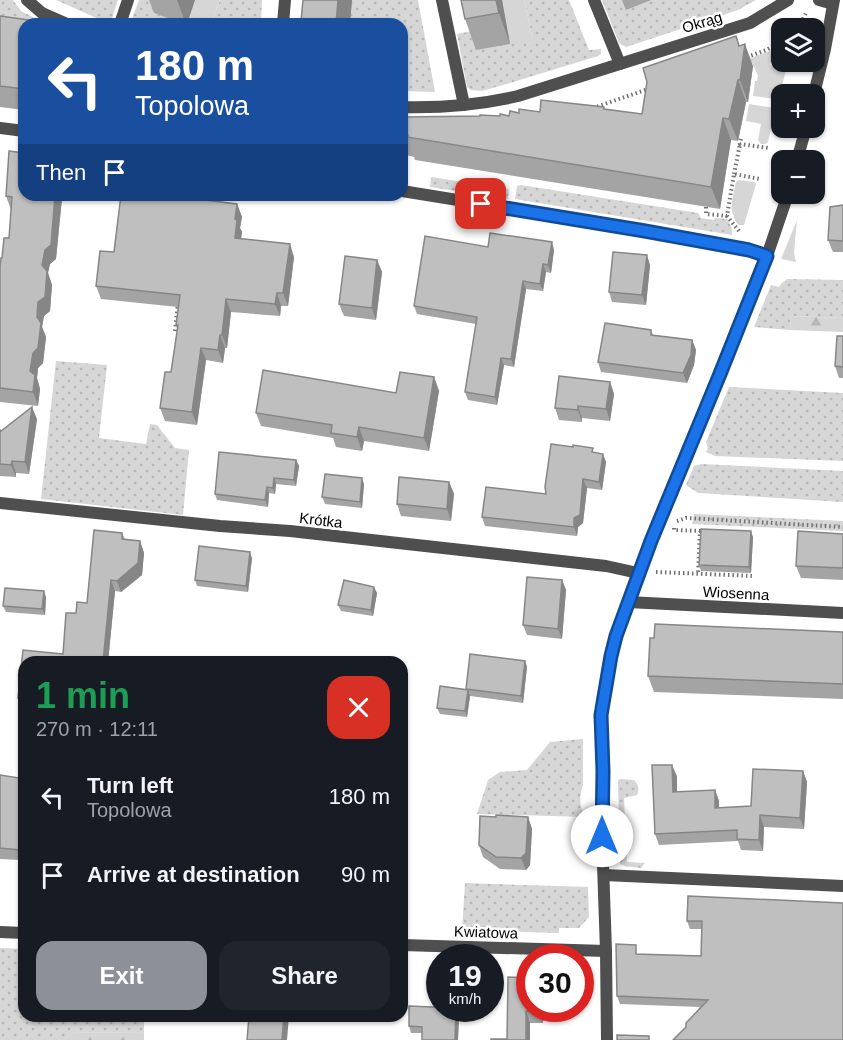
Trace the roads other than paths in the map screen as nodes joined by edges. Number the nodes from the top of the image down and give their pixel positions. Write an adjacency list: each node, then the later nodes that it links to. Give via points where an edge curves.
1 (27, 0): 9 (street)
2 (128, 0): 10 (street)
3 (285, 0): 11 (street)
4 (442, 0): 14 (street)
5 (594, 0): 12 (street)
6 (788, 0): 12 (street, Okrąg, via 750,23)
7 (819, 0): 8 (street)
8 (834, 2): 13 (street)
9 (54, 18)
10 (122, 18)
11 (284, 18)
12 (620, 64): 14 (street, Okrąg, via 518,96)
13 (816, 84)
14 (464, 105): 15 (street, Okrąg)
15 (408, 106)
16 (0, 128): 17 (street)
17 (18, 131)
18 (408, 192): 20 (street, via 624,227)
19 (785, 204): 20 (street)
20 (767, 256): 22 (street)
21 (0, 503): 22 (street, Krótka)
22 (645, 572): 23 (street)
23 (628, 602): 24 (street, Wiosenna); 25 (street, via 611,656 601,715)
24 (843, 613)
25 (604, 875): 26 (street); 30 (street)
26 (843, 885)
27 (0, 932): 28 (street)
28 (18, 933)
29 (408, 945): 30 (street, Kwiatowa)
30 (606, 951): 31 (street)
31 (606, 1040)

